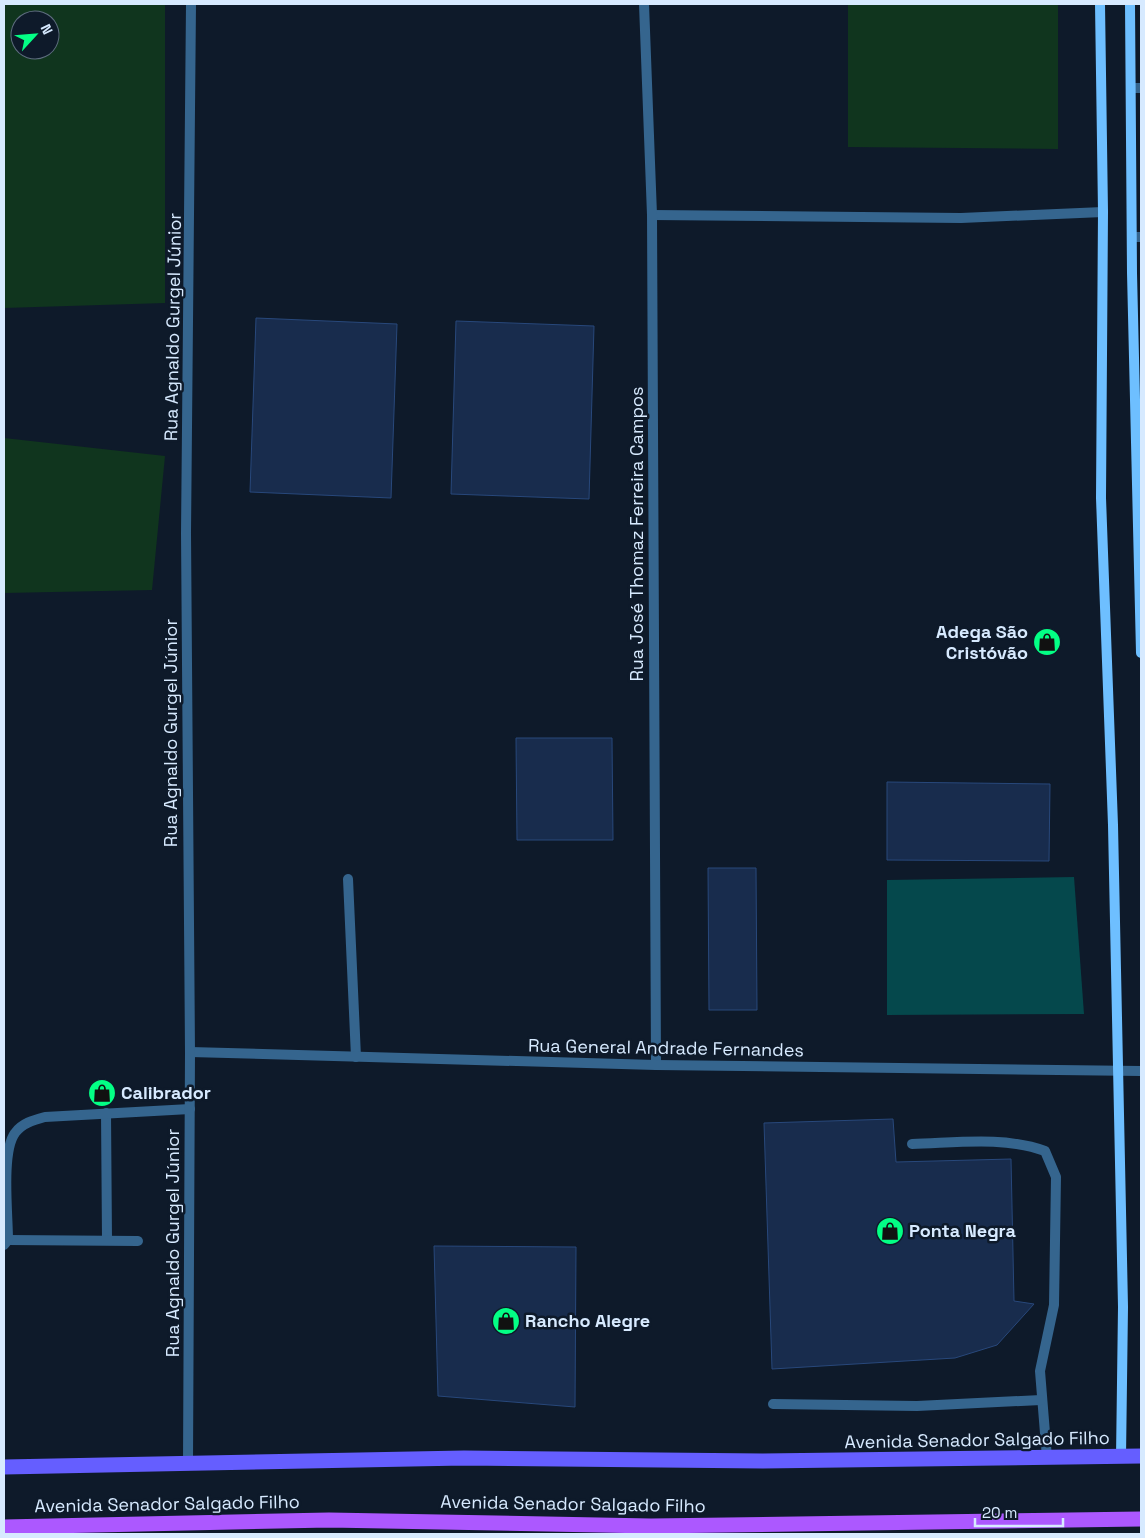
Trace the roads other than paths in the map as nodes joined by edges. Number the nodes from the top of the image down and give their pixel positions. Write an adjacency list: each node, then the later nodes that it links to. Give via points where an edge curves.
1 (191, 4): 12 (street, Rua Agnaldo Gurgel Júnior, via 186,534)
2 (644, 4): 7 (street, Rua José Thomaz Ferreira Campos)
3 (1100, 4): 6 (main road)
4 (1130, 4): 5 (main road)
5 (1136, 88): 8 (main road)
6 (1103, 212): 7 (street, via 961,218); 15 (main road, via 1100,498 1113,815)
7 (652, 216): 14 (street, Rua José Thomaz Ferreira Campos)
8 (1137, 237): 9 (main road)
9 (1138, 364): 10 (main road)
10 (1141, 653)
11 (348, 879): 13 (street)
12 (190, 1052): 13 (street, Rua General Andrade Fernandes); 17 (street, Rua Agnaldo Gurgel Júnior)
13 (356, 1057): 14 (street, Rua General Andrade Fernandes)
14 (656, 1065): 15 (street, Rua General Andrade Fernandes)
15 (1117, 1070): 16 (street, Rua General Andrade Fernandes); 26 (main road, via 1123,1307)
16 (1141, 1071)
17 (190, 1109): 18 (street); 28 (street, Rua Agnaldo Gurgel Júnior)
18 (106, 1114): 20 (street); 22 (street, via 44,1116 27,1122 15,1132 7,1149)
19 (912, 1144): 23 (street, via 988,1142 1032,1147 1045,1152 1056,1177 1054,1305 1040,1372)
20 (107, 1240): 21 (street); 22 (street)
21 (138, 1241)
22 (6, 1242)
23 (1041, 1400): 24 (street, via 917,1406); 27 (street)
24 (773, 1404)
25 (1141, 1456): 26 (main road, Avenida Senador Salgado Filho)
26 (1121, 1457): 27 (main road, Avenida Senador Salgado Filho)
27 (1047, 1458): 28 (main road, Avenida Senador Salgado Filho, via 763,1461 464,1458)
28 (188, 1462): 29 (main road, Avenida Senador Salgado Filho)
29 (4, 1467)
30 (1141, 1519): 31 (highway, Avenida Senador Salgado Filho, via 651,1526 329,1520)
31 (4, 1526)

